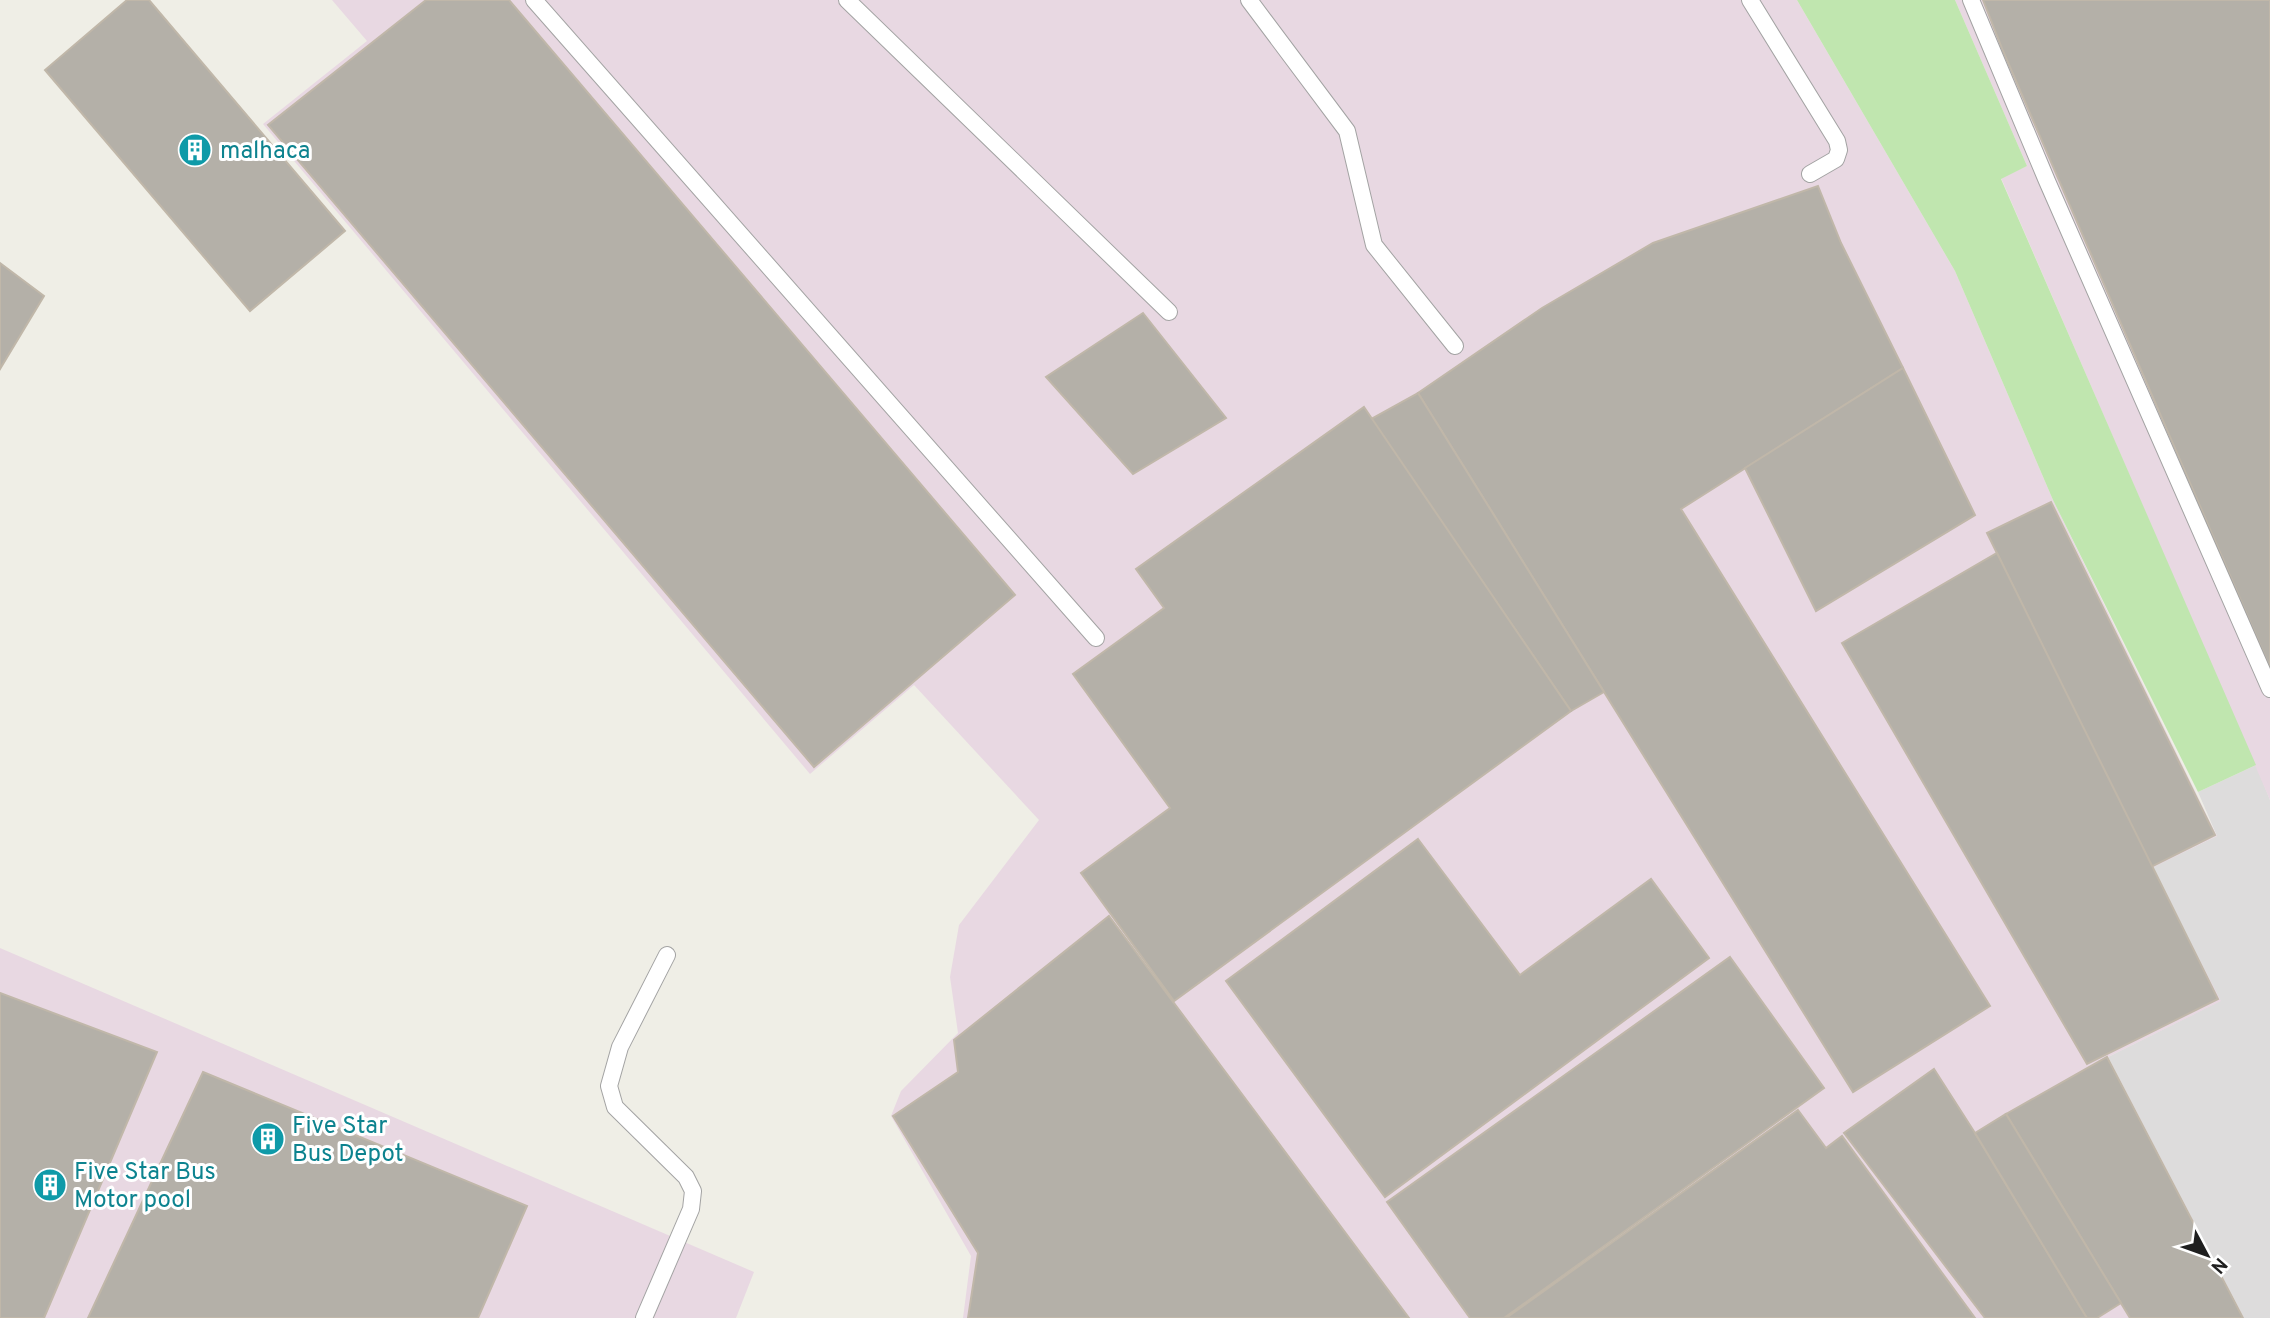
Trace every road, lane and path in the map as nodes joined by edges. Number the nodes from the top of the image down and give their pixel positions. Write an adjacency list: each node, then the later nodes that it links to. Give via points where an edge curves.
1 (534, 0): 9 (lane)
2 (846, 0): 7 (lane)
3 (1249, 0): 8 (lane, via 1347,131 1374,245)
4 (1751, 0): 6 (lane, via 1837,141 1836,159)
5 (1971, 0): 10 (lane)
6 (1810, 174)
7 (1169, 312)
8 (1455, 346)
9 (1096, 638)
10 (2270, 689)
11 (667, 955): 12 (lane, via 620,1047 609,1086 615,1107 686,1177 692,1191 691,1209)
12 (644, 1318)

